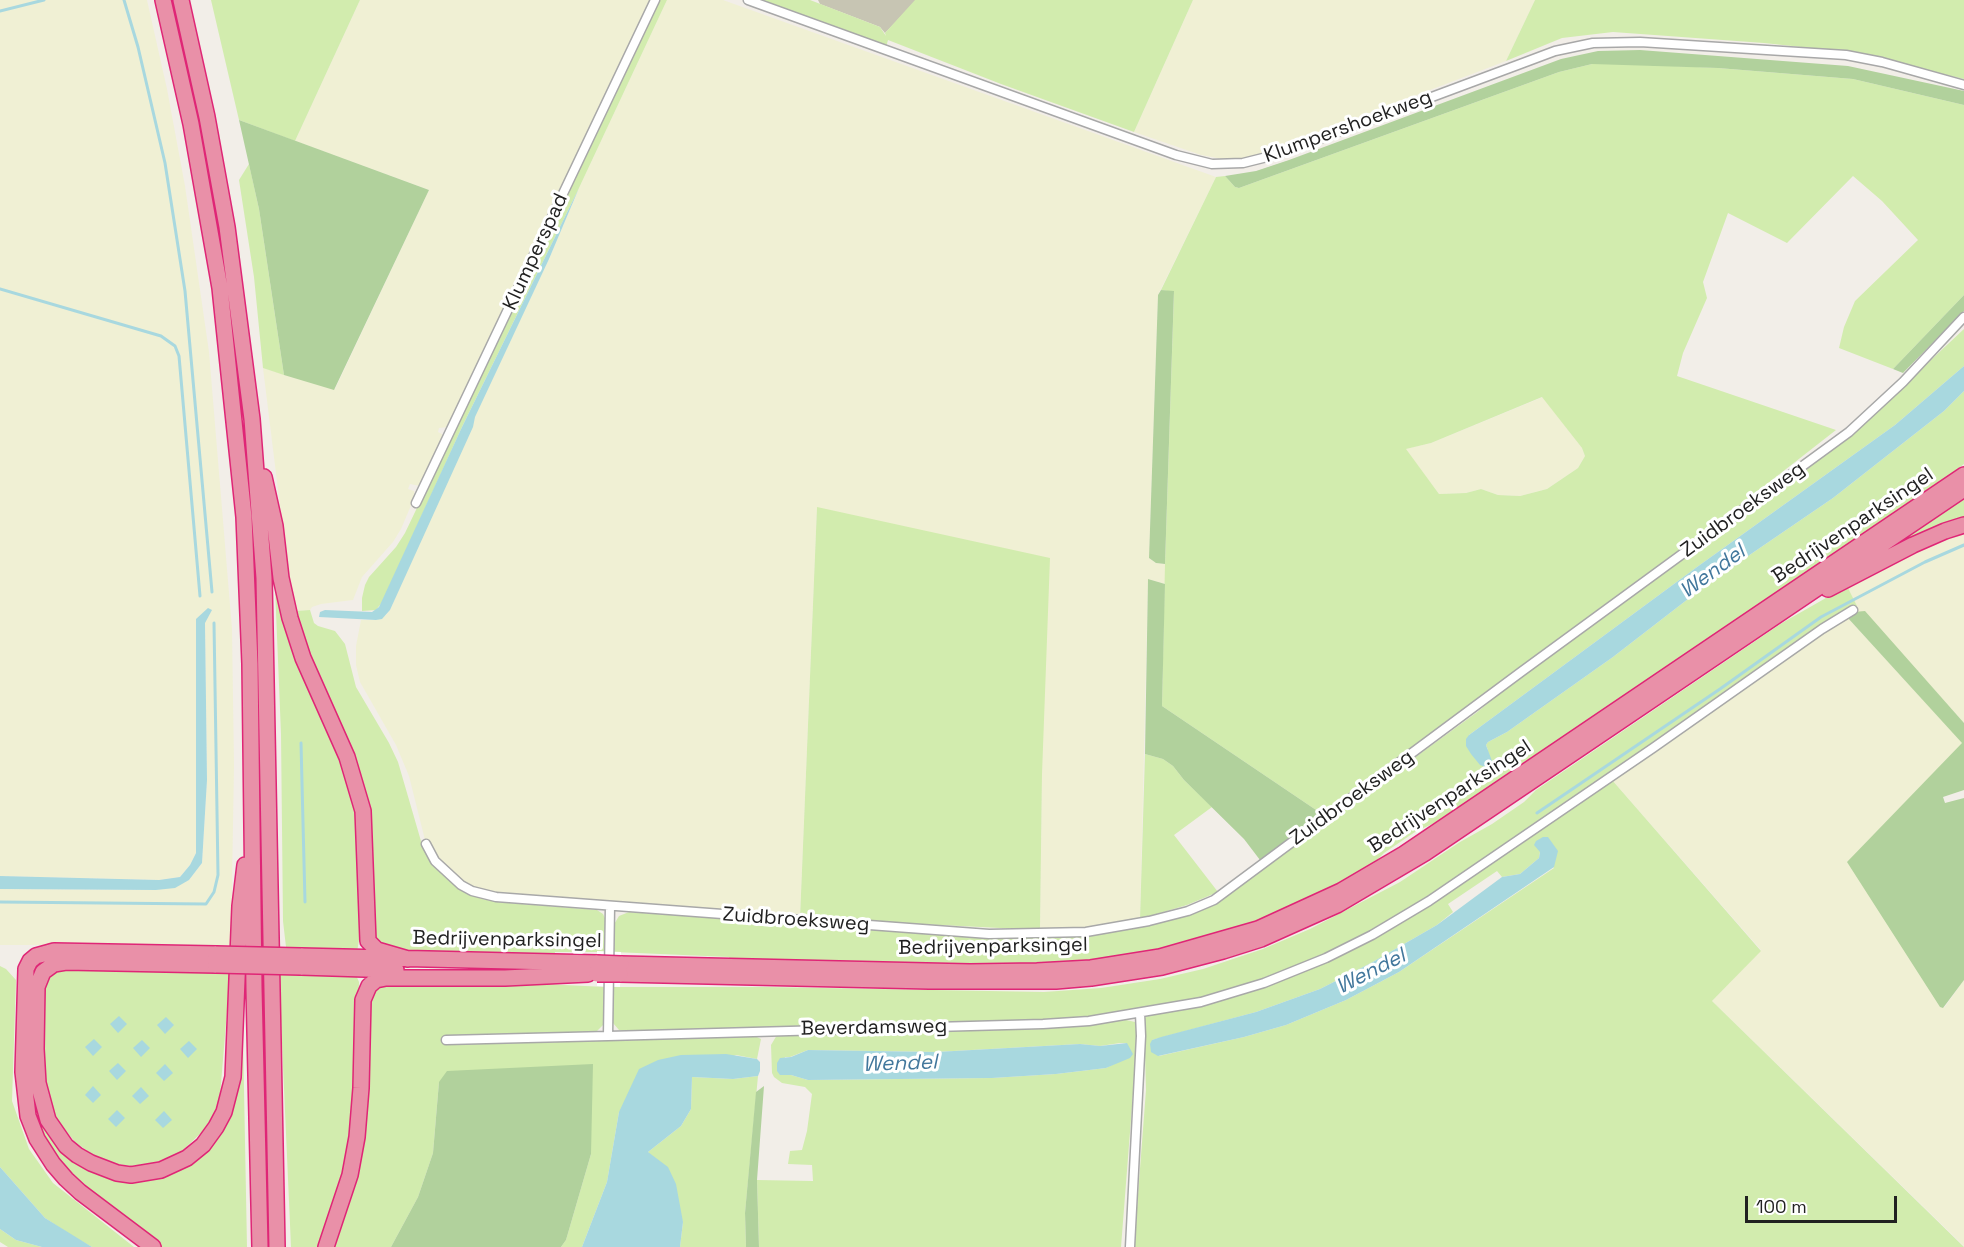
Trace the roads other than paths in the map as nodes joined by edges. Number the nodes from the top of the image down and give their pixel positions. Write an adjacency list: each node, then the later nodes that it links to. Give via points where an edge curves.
1 (163, 0): 16 (highway, via 207,212 230,372 244,518)
2 (181, 0): 7 (highway, via 227,227)
3 (655, 0): 11 (street, Klumperspad)
4 (748, 0): 5 (street, Klumpershoekweg, via 1176,155 1212,164 1243,164 1279,154 1545,55 1593,43 1640,42 1846,55)
5 (1964, 85)
6 (1964, 317): 18 (street, Zuidbroeksweg, via 1849,432 1214,900 1188,911 1125,925 1040,934 944,931)
7 (252, 419): 19 (highway, via 290,618 303,658 347,757 363,811 367,937 377,950); 29 (highway, via 264,578)
8 (1964, 466): 12 (highway)
9 (1964, 475): 12 (highway, Bedrijvenparksingel)
10 (1964, 489): 14 (highway, Bedrijvenparksingel)
11 (416, 503)
12 (1922, 504): 22 (highway, Bedrijvenparksingel, via 1404,854 1341,891 1258,929 1160,957 1091,968 970,972)
13 (1964, 525): 14 (highway, via 1924,540 1840,585)
14 (1795, 603): 22 (highway, Bedrijvenparksingel, via 1382,880 1306,920 1224,951 1138,972 1056,981 929,981)
15 (1853, 610): 24 (street, via 1429,901 1372,935 1264,983 1201,1002)
16 (252, 805): 20 (highway, Bedrijvenparksingel, via 240,906 232,1077 224,1112 203,1145 161,1170 117,1173 77,1155 54,1131 44,1111 36,1070 37,987 43,972 66,962); 28 (highway)
17 (426, 844): 18 (street, via 443,870 472,891 496,897)
18 (610, 906): 25 (street)
19 (408, 959): 21 (highway, Bedrijvenparksingel); 23 (highway, Bedrijvenparksingel)
20 (216, 960): 21 (highway, Bedrijvenparksingel, bridge); 27 (highway, Bedrijvenparksingel, via 54,951 30,961 25,976 23,1072 28,1116 37,1139 66,1179)
21 (301, 962): 23 (highway, Bedrijvenparksingel)
22 (621, 969): 23 (highway, Bedrijvenparksingel, bridge)
23 (594, 970): 30 (highway, via 506,978 386,978 369,986 363,1000 357,1137 350,1175)
24 (1140, 1013): 25 (street, Beverdamsweg, via 1043,1024); 31 (street)
25 (608, 1036): 26 (street, Beverdamsweg)
26 (446, 1040)
27 (153, 1247)
28 (260, 1247)
29 (277, 1247)
30 (326, 1247)
31 (1130, 1247)

